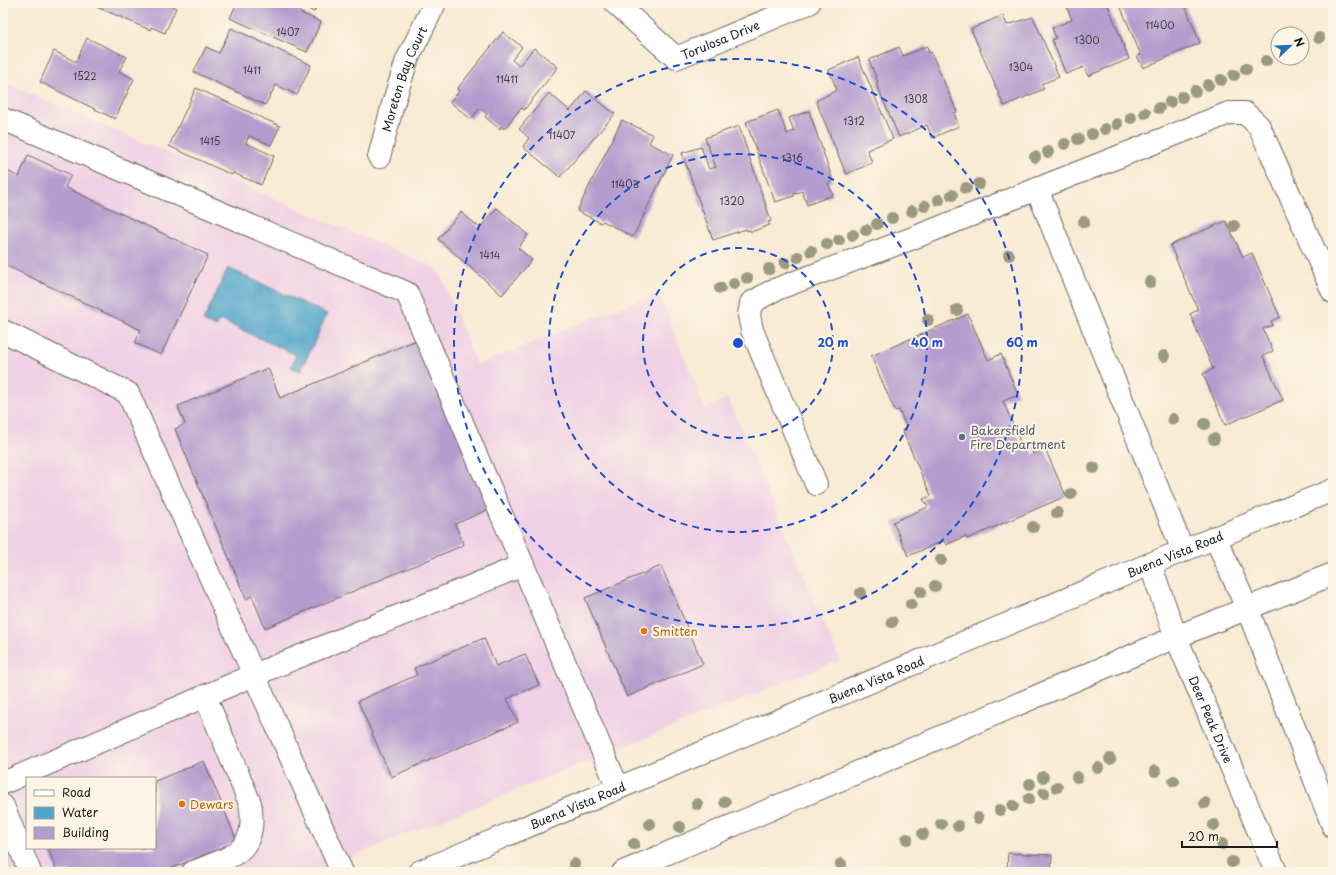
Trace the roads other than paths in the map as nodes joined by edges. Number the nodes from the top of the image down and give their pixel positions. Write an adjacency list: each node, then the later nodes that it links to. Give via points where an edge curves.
1 (435, 3): 5 (main road, Moreton Bay Court, via 408,60)
2 (615, 3): 3 (main road, Torulosa Drive, via 676,58)
3 (809, 3)
4 (3, 119): 14 (main road, via 407,293)
5 (379, 158)
6 (1037, 189): 7 (main road, via 1229,113 1245,113 1259,126); 9 (main road, via 774,290 751,303 748,315 752,330); 12 (main road)
7 (1333, 292)
8 (3, 330): 18 (main road, via 128,393)
9 (816, 484)
10 (1333, 490): 11 (main road, Buena Vista Road)
11 (1215, 538): 12 (main road, Buena Vista Road); 16 (main road)
12 (1183, 551): 13 (main road, Buena Vista Road)
13 (1150, 564): 17 (main road, Deer Peak Drive); 21 (main road, Buena Vista Road)
14 (523, 565): 18 (main road); 21 (main road)
15 (1333, 574): 16 (main road)
16 (1247, 608): 17 (main road); 23 (main road)
17 (1176, 637): 28 (main road); 29 (main road, Deer Peak Drive)
18 (254, 675): 19 (main road); 26 (main road)
19 (205, 696): 20 (main road); 25 (main road, via 250,803 252,817 246,845 233,856)
20 (3, 783)
21 (618, 788): 27 (main road, Buena Vista Road)
22 (3, 806): 24 (main road)
23 (1333, 826)
24 (30, 872)
25 (193, 872)
26 (342, 872)
27 (420, 872)
28 (623, 872)
29 (1276, 872)

